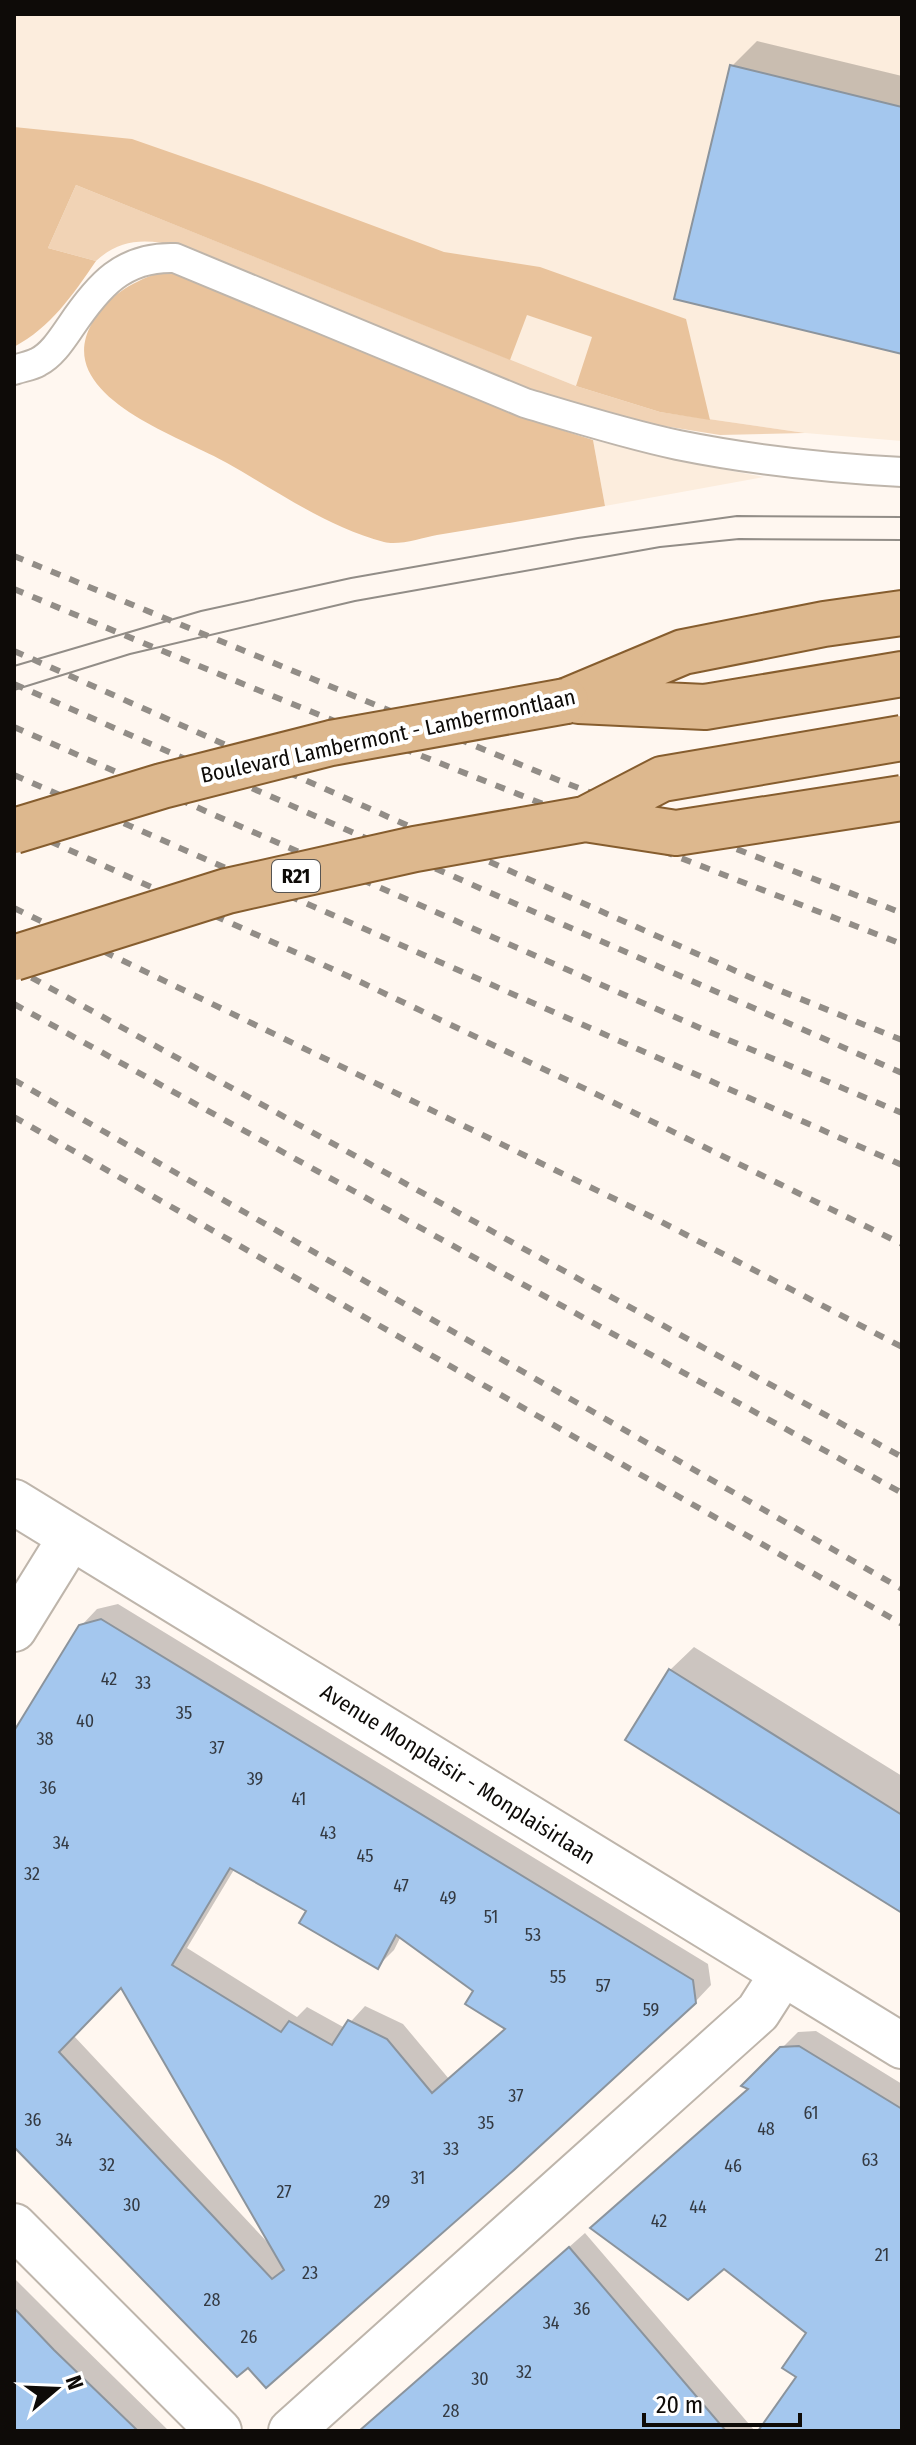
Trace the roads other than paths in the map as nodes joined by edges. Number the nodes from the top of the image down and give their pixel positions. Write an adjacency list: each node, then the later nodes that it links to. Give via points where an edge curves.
1 (14, 370): 2 (lane, via 50,353 111,277 153,257 175,258 525,403 637,436 807,465)
2 (902, 472)
3 (902, 613): 5 (main road, Boulevard Lambermont - Lambermontlaan, via 683,652)
4 (902, 674): 5 (main road, via 705,707)
5 (566, 701): 9 (main road, Boulevard Lambermont - Lambermontlaan, bridge, via 331,743)
6 (902, 738): 8 (main road, R21, bridge, via 662,779)
7 (902, 798): 8 (main road, bridge, via 676,833)
8 (585, 819): 10 (main road, R21, bridge, via 415,849 227,891)
9 (14, 831)
10 (14, 958)
11 (14, 1502): 12 (street, Avenue Monplaisir - Monplaisirlaan)
12 (71, 1537): 13 (street); 14 (street, Avenue Monplaisir - Monplaisirlaan)
13 (14, 1629)
14 (783, 1973): 15 (street, Avenue Monplaisir - Monplaisirlaan); 18 (street, via 758,2012)
15 (902, 2046)
16 (14, 2226): 17 (street)
17 (219, 2431)
18 (291, 2431)

